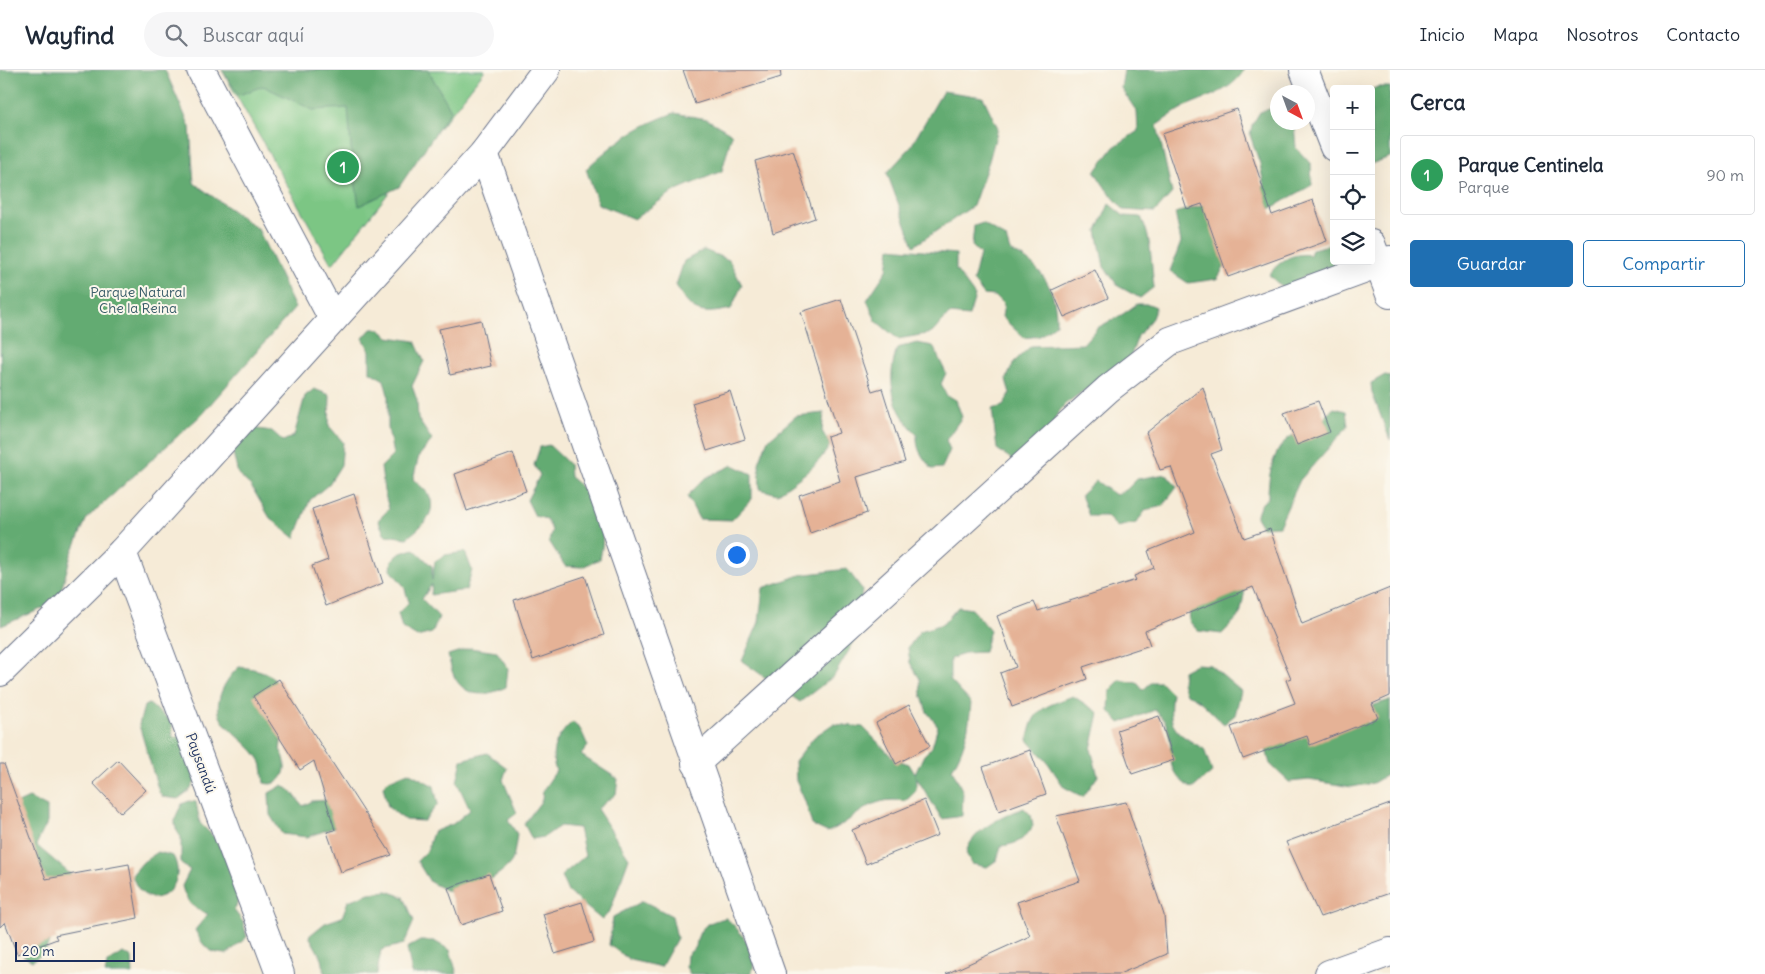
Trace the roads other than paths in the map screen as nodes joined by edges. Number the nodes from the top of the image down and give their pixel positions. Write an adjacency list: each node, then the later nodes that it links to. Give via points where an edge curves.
1 (201, 70): 8 (street)
2 (546, 70): 5 (street)
3 (1304, 70): 4 (street)
4 (1330, 138)
5 (484, 153): 8 (street); 11 (street)
6 (1380, 256): 7 (street); 11 (street, via 1170,341 1108,389)
7 (1390, 294)
8 (333, 319): 9 (street)
9 (122, 552): 10 (street); 13 (street, Paysandú)
10 (0, 672)
11 (696, 762): 14 (street)
12 (1390, 952): 15 (street)
13 (280, 974)
14 (772, 974)
15 (1329, 974)

